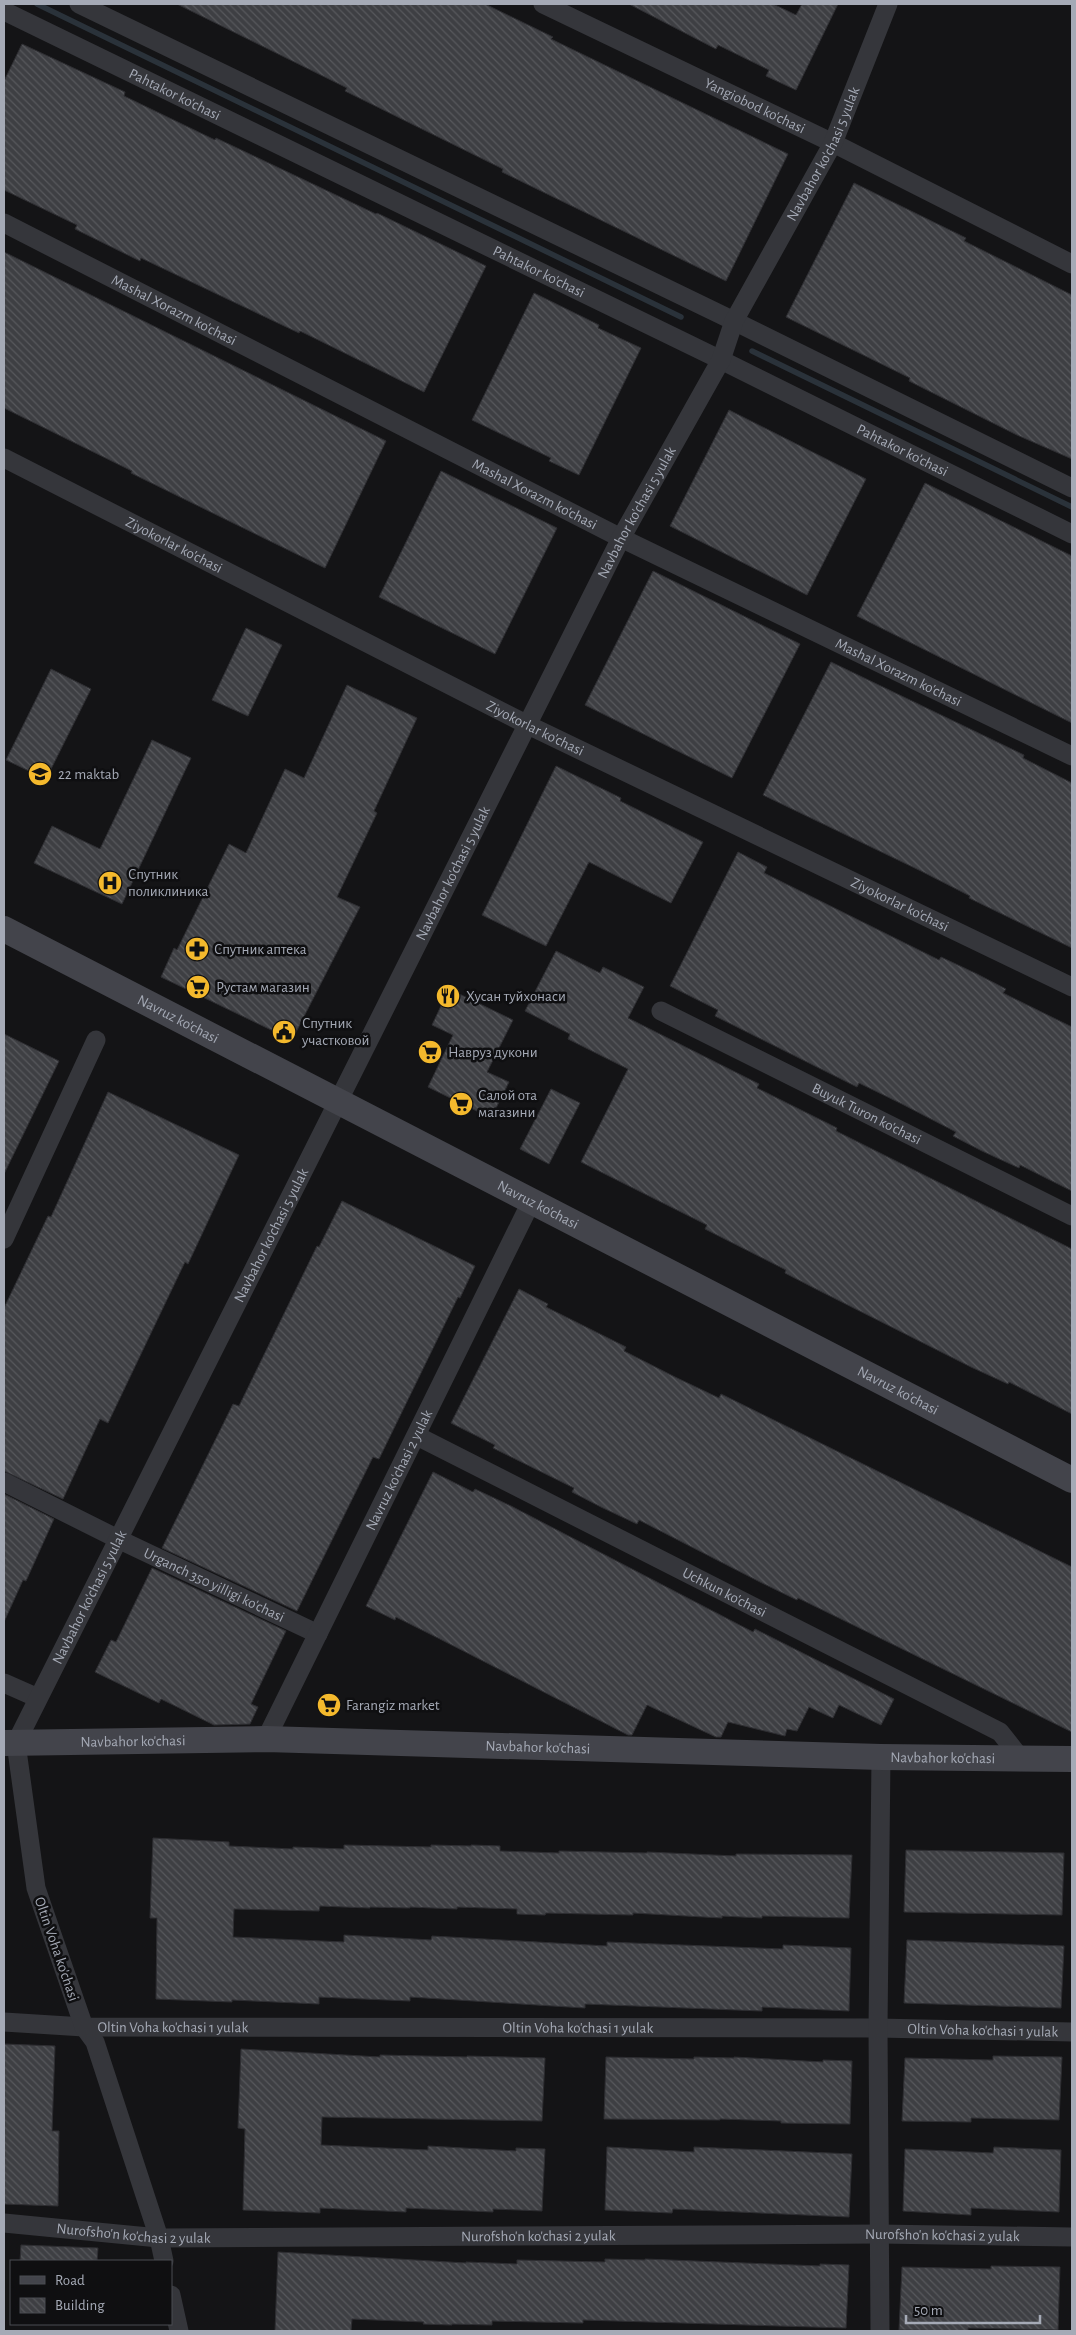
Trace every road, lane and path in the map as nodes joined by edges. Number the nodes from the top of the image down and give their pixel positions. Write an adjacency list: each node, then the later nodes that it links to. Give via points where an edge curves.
1 (79, 4): 8 (street)
2 (543, 4): 5 (street, Yangiobod ko'chasi)
3 (888, 4): 5 (street, Navbahor ko'chasi 5 yulak)
4 (4, 11): 9 (street, Pahtakor ko'chasi)
5 (833, 143): 7 (street, Yangiobod ko'chasi); 8 (street, Navbahor ko'chasi 5 yulak)
6 (4, 223): 13 (street, Mashal Xorazm ko'chasi)
7 (1072, 264)
8 (734, 321): 9 (street, Navbahor ko'chasi 5 yulak); 11 (street)
9 (721, 360): 12 (street, Pahtakor ko'chasi); 13 (street, Navbahor ko'chasi 5 yulak)
10 (4, 458): 14 (street, Ziyokorlar ko'chasi)
11 (1072, 488)
12 (1072, 534)
13 (621, 538): 14 (street, Navbahor ko'chasi 5 yulak); 15 (street, Mashal Xorazm ko'chasi)
14 (528, 725): 17 (street, Ziyokorlar ko'chasi); 20 (street, Navbahor ko'chasi 5 yulak)
15 (1072, 756)
16 (4, 930): 20 (street, Navruz ko'chasi)
17 (1072, 987)
18 (661, 1011): 22 (street, Buyuk Turon ko'chasi)
19 (96, 1040): 23 (street)
20 (338, 1100): 21 (street, Navruz ko'chasi); 27 (street, Navbahor ko'chasi 5 yulak)
21 (532, 1200): 24 (street, Navruz ko'chasi 2 yulak); 25 (street, Navruz ko'chasi)
22 (1072, 1216)
23 (4, 1239)
24 (417, 1436): 28 (street, Navruz ko'chasi 2 yulak); 35 (street, Uchkun ko'chasi, via 1000,1732)
25 (1072, 1480)
26 (4, 1482): 27 (street, Urganch 350 yilligi ko'chasi)
27 (120, 1540): 28 (street, Urganch 350 yilligi ko'chasi); 30 (street, Navbahor ko'chasi 5 yulak)
28 (318, 1634): 31 (street, Navruz ko'chasi 2 yulak)
29 (4, 1683): 30 (street)
30 (38, 1698): 32 (street, Navbahor ko'chasi 5 yulak)
31 (266, 1739): 32 (street, Navbahor ko'chasi); 33 (street, Navbahor ko'chasi)
32 (10, 1743): 37 (street, Oltin Voha ko'chasi, via 36,1888)
33 (881, 1757): 35 (street, Navbahor ko'chasi); 38 (street)
34 (1072, 1758): 35 (street, Navbahor ko'chasi)
35 (1022, 1760)
36 (4, 2022): 37 (street, Oltin Voha ko'chasi 1 yulak)
37 (84, 2027): 38 (street, Oltin Voha ko'chasi 1 yulak); 43 (street, Oltin Voha ko'chasi, via 95,2042)
38 (878, 2028): 39 (street, Oltin Voha ko'chasi 1 yulak); 41 (street)
39 (1072, 2032)
40 (4, 2223): 43 (street, Nurofsho'n ko'chasi 2 yulak)
41 (880, 2234): 42 (street, Nurofsho'n ko'chasi 2 yulak); 43 (street, Nurofsho'n ko'chasi 2 yulak); 47 (street)
42 (1072, 2236)
43 (159, 2238): 44 (street, Oltin Voha ko'chasi)
44 (164, 2260)
45 (172, 2299): 46 (street)
46 (179, 2331)
47 (880, 2331)

